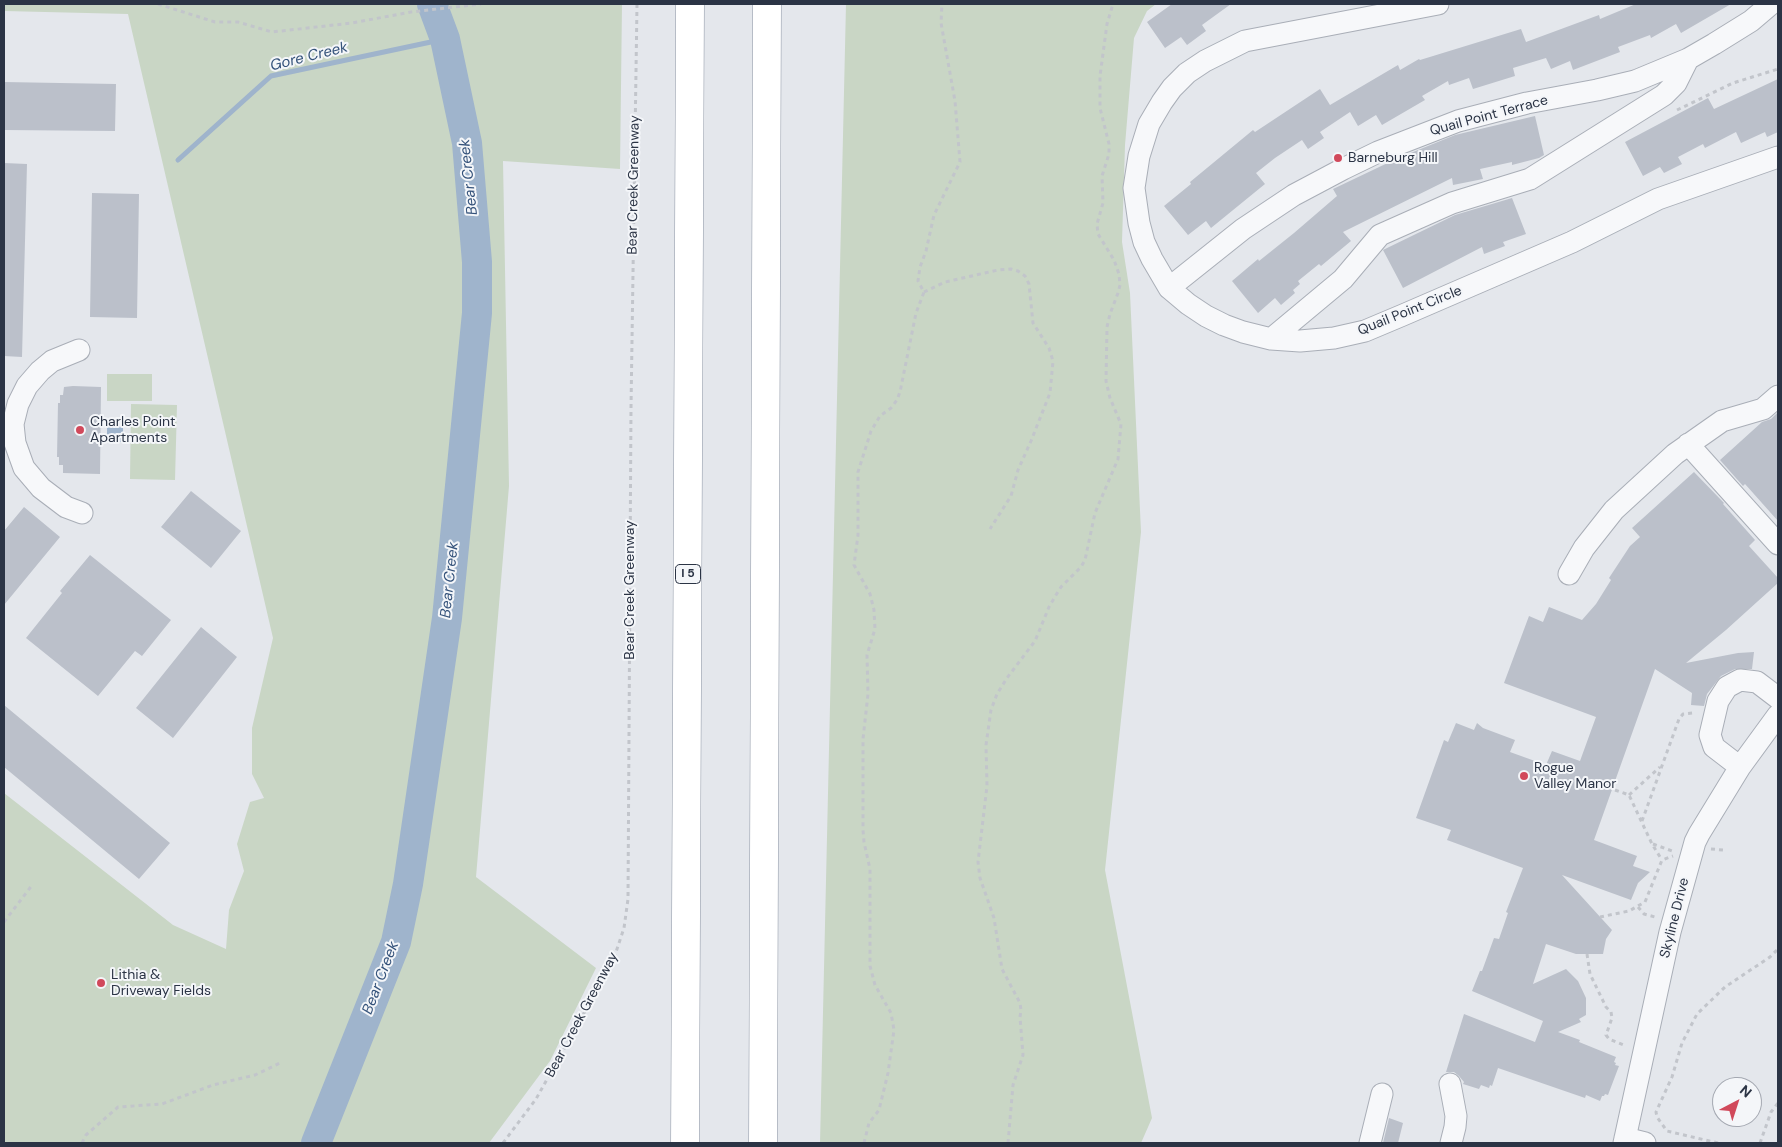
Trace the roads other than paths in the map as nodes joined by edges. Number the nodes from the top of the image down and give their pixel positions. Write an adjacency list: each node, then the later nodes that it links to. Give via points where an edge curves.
1 (690, 4): 22 (highway, I 5)
2 (767, 4): 23 (highway)
3 (1438, 4): 7 (street, Quail Point Circle, via 1245,41 1205,61 1172,88 1149,124 1138,156 1134,188 1144,242)
4 (1771, 4): 5 (street, Quail Point Terrace, via 1750,21)
5 (1688, 59): 7 (street, Quail Point Terrace, via 1635,81 1458,121 1378,152 1287,200 1243,229); 8 (street, via 1676,83 1664,95 1530,179 1452,203 1380,235 1343,279)
6 (1778, 156): 8 (street, Quail Point Circle, via 1658,198 1572,242 1365,331 1300,341)
7 (1169, 288): 8 (street, Quail Point Circle, via 1188,304 1224,325)
8 (1271, 339)
9 (79, 350): 11 (street, via 52,361 40,371 27,386 13,424)
10 (1778, 396): 12 (street, via 1763,409 1722,421)
11 (7, 429): 13 (street, via 24,468 35,482 66,508)
12 (1688, 444): 14 (street); 15 (street, via 1614,510 1584,548)
13 (82, 514)
14 (1778, 544)
15 (1569, 574)
16 (1778, 698): 18 (street, via 1757,682 1740,680 1727,687 1718,700 1710,735 1714,747)
17 (1778, 715): 18 (street, Skyline Drive)
18 (1740, 767): 21 (street, Skyline Drive, via 1695,842 1670,932)
19 (1450, 1084): 25 (street, via 1456,1116)
20 (1382, 1094): 24 (street)
21 (1631, 1142)
22 (684, 1143)
23 (763, 1143)
24 (1370, 1143)
25 (1451, 1143)

